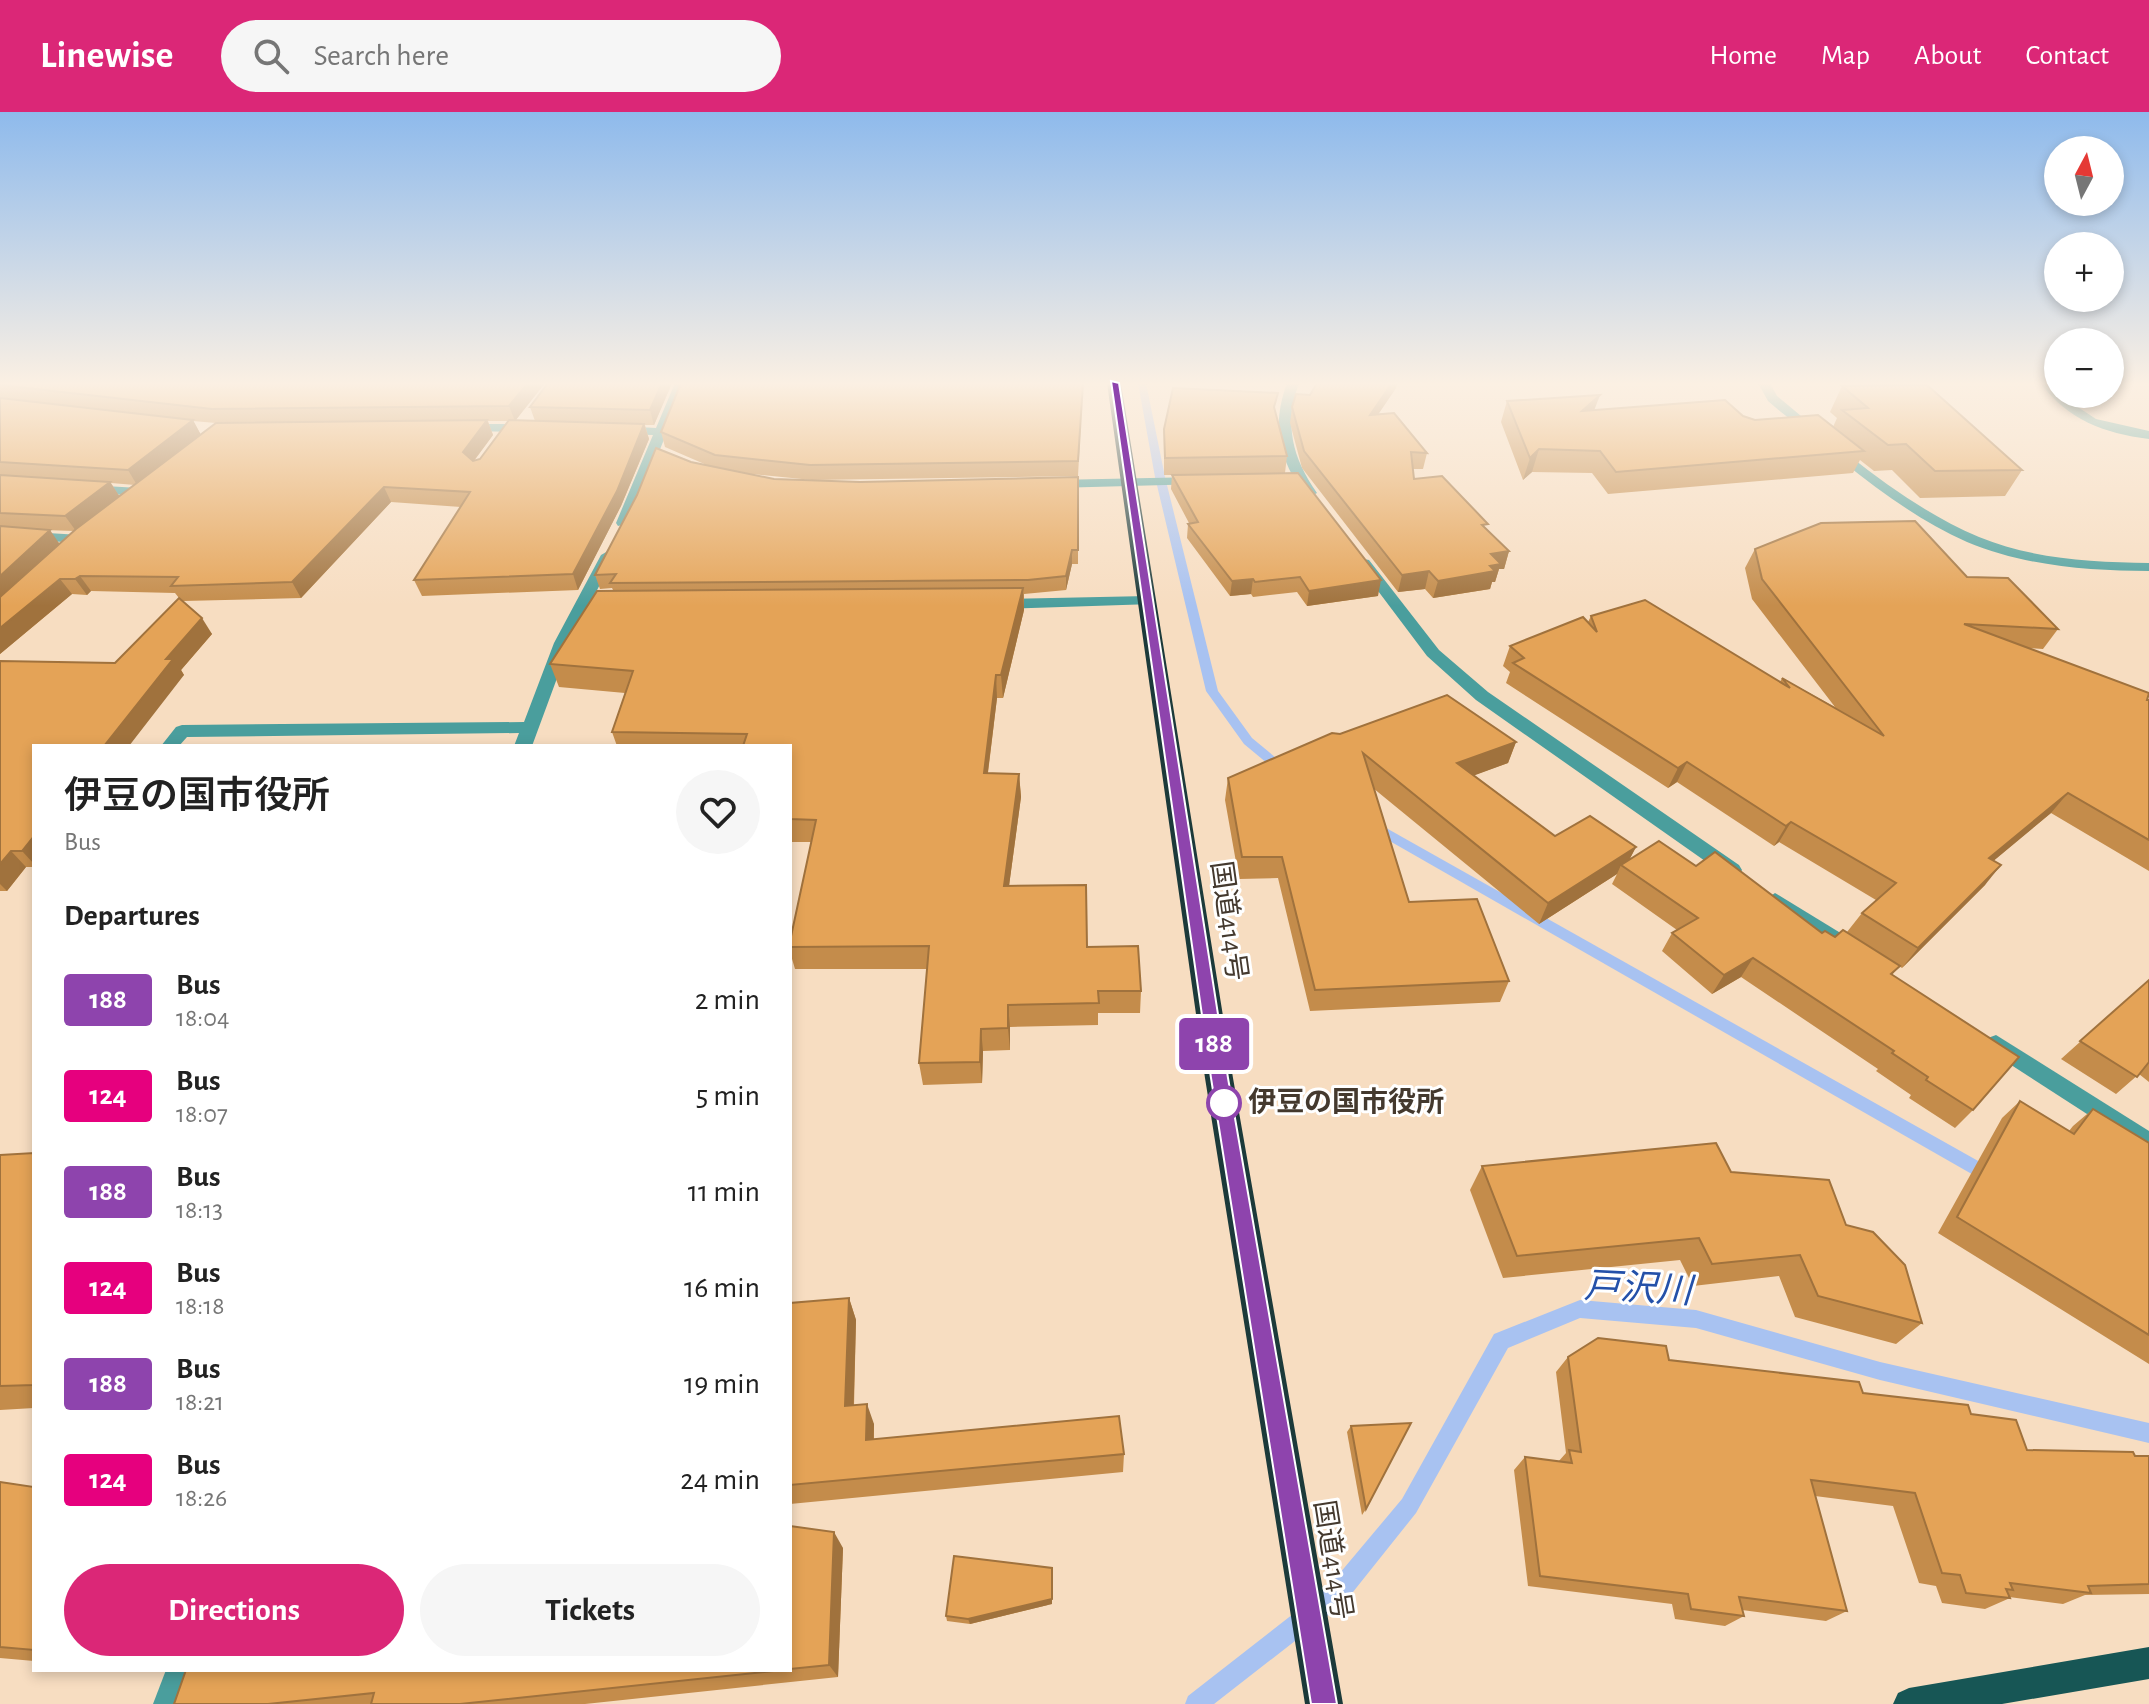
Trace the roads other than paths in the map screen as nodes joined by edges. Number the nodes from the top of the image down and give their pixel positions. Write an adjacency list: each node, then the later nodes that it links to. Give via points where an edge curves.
1 (660, 457): 19 (street, via 592,605 562,643)
2 (1130, 457): 7 (highway, 国道414号)
3 (1286, 457): 11 (street, via 1291,481)
4 (1848, 457): 16 (street, via 1928,516 1973,539 2006,551 2070,562)
5 (1210, 481): 7 (street)
6 (151, 483): 10 (street)
7 (1135, 483): 8 (street); 17 (highway, 国道414号)
8 (1034, 484)
9 (77, 488): 10 (street)
10 (139, 492): 12 (street)
11 (1318, 505)
12 (114, 511)
13 (0, 534): 15 (street, via 86,534)
14 (1355, 552): 24 (street, via 1433,653 1482,696)
15 (60, 558)
16 (2149, 567)
17 (1148, 601): 18 (street); 30 (highway, 国道414号, via 1219,1078)
18 (983, 604)
19 (529, 727): 20 (street); 23 (street)
20 (374, 729): 21 (street, via 182,731); 22 (street)
21 (172, 744)
22 (364, 744)
23 (524, 744)
24 (1860, 955)
25 (1978, 1032): 26 (street)
26 (2149, 1144)
27 (2149, 1663): 31 (main road)
28 (181, 1672): 29 (street)
29 (169, 1704)
30 (1324, 1704)
31 (1909, 1704)

